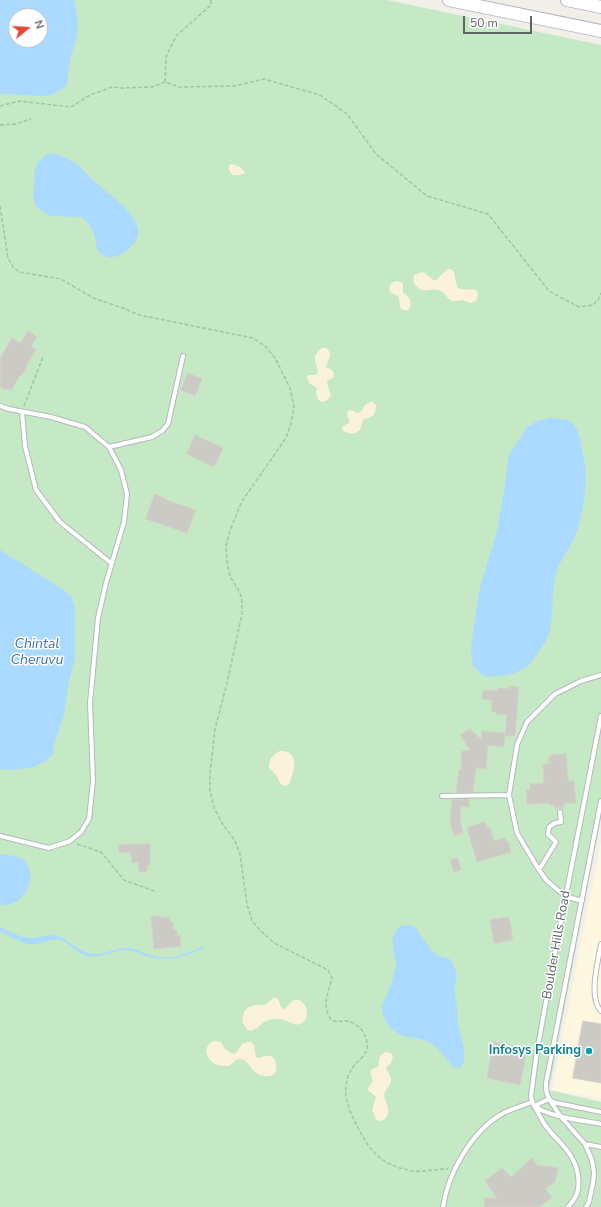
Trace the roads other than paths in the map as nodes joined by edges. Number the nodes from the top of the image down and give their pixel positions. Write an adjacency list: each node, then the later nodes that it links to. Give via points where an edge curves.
1 (448, 0): 4 (main road)
2 (567, 0): 3 (main road)
3 (600, 4)
4 (601, 31)
5 (183, 356): 8 (lane, via 168,424 152,438)
6 (0, 406): 7 (lane)
7 (22, 412): 8 (lane, via 85,427); 9 (lane, via 25,446 36,490 60,522)
8 (109, 448): 9 (lane, via 121,470 128,494 124,522)
9 (111, 563): 16 (lane, via 98,618 90,703 93,781 90,819 81,832 70,841 50,848)
10 (601, 675): 12 (lane, via 581,681 555,694 527,722 517,745)
11 (601, 716): 18 (lane, Boulder Hills Road)
12 (509, 795): 13 (lane); 17 (lane, via 517,833)
13 (442, 796)
14 (601, 801): 19 (lane, Boulder Hills Road)
15 (560, 812): 17 (lane, via 561,822 548,828 548,834 556,842)
16 (0, 836)
17 (539, 870): 18 (lane, via 547,881)
18 (565, 896): 19 (lane); 23 (lane, Boulder Hills Road, via 537,1051 531,1091)
19 (582, 901): 22 (lane, Boulder Hills Road, via 548,1072 546,1094)
20 (601, 944): 21 (lane, via 595,978 595,1002)
21 (601, 1012)
22 (549, 1099): 23 (lane); 24 (lane, via 552,1102); 25 (lane)
23 (533, 1104): 25 (lane); 29 (lane, via 501,1114 486,1126 468,1147 455,1169); 30 (lane, via 546,1125 573,1157 579,1187)
24 (601, 1112)
25 (561, 1117): 26 (lane); 27 (lane)
26 (601, 1124)
27 (585, 1144): 28 (lane); 31 (lane, via 594,1173 590,1202)
28 (601, 1147)
29 (443, 1207)
30 (568, 1207)
31 (586, 1207)

